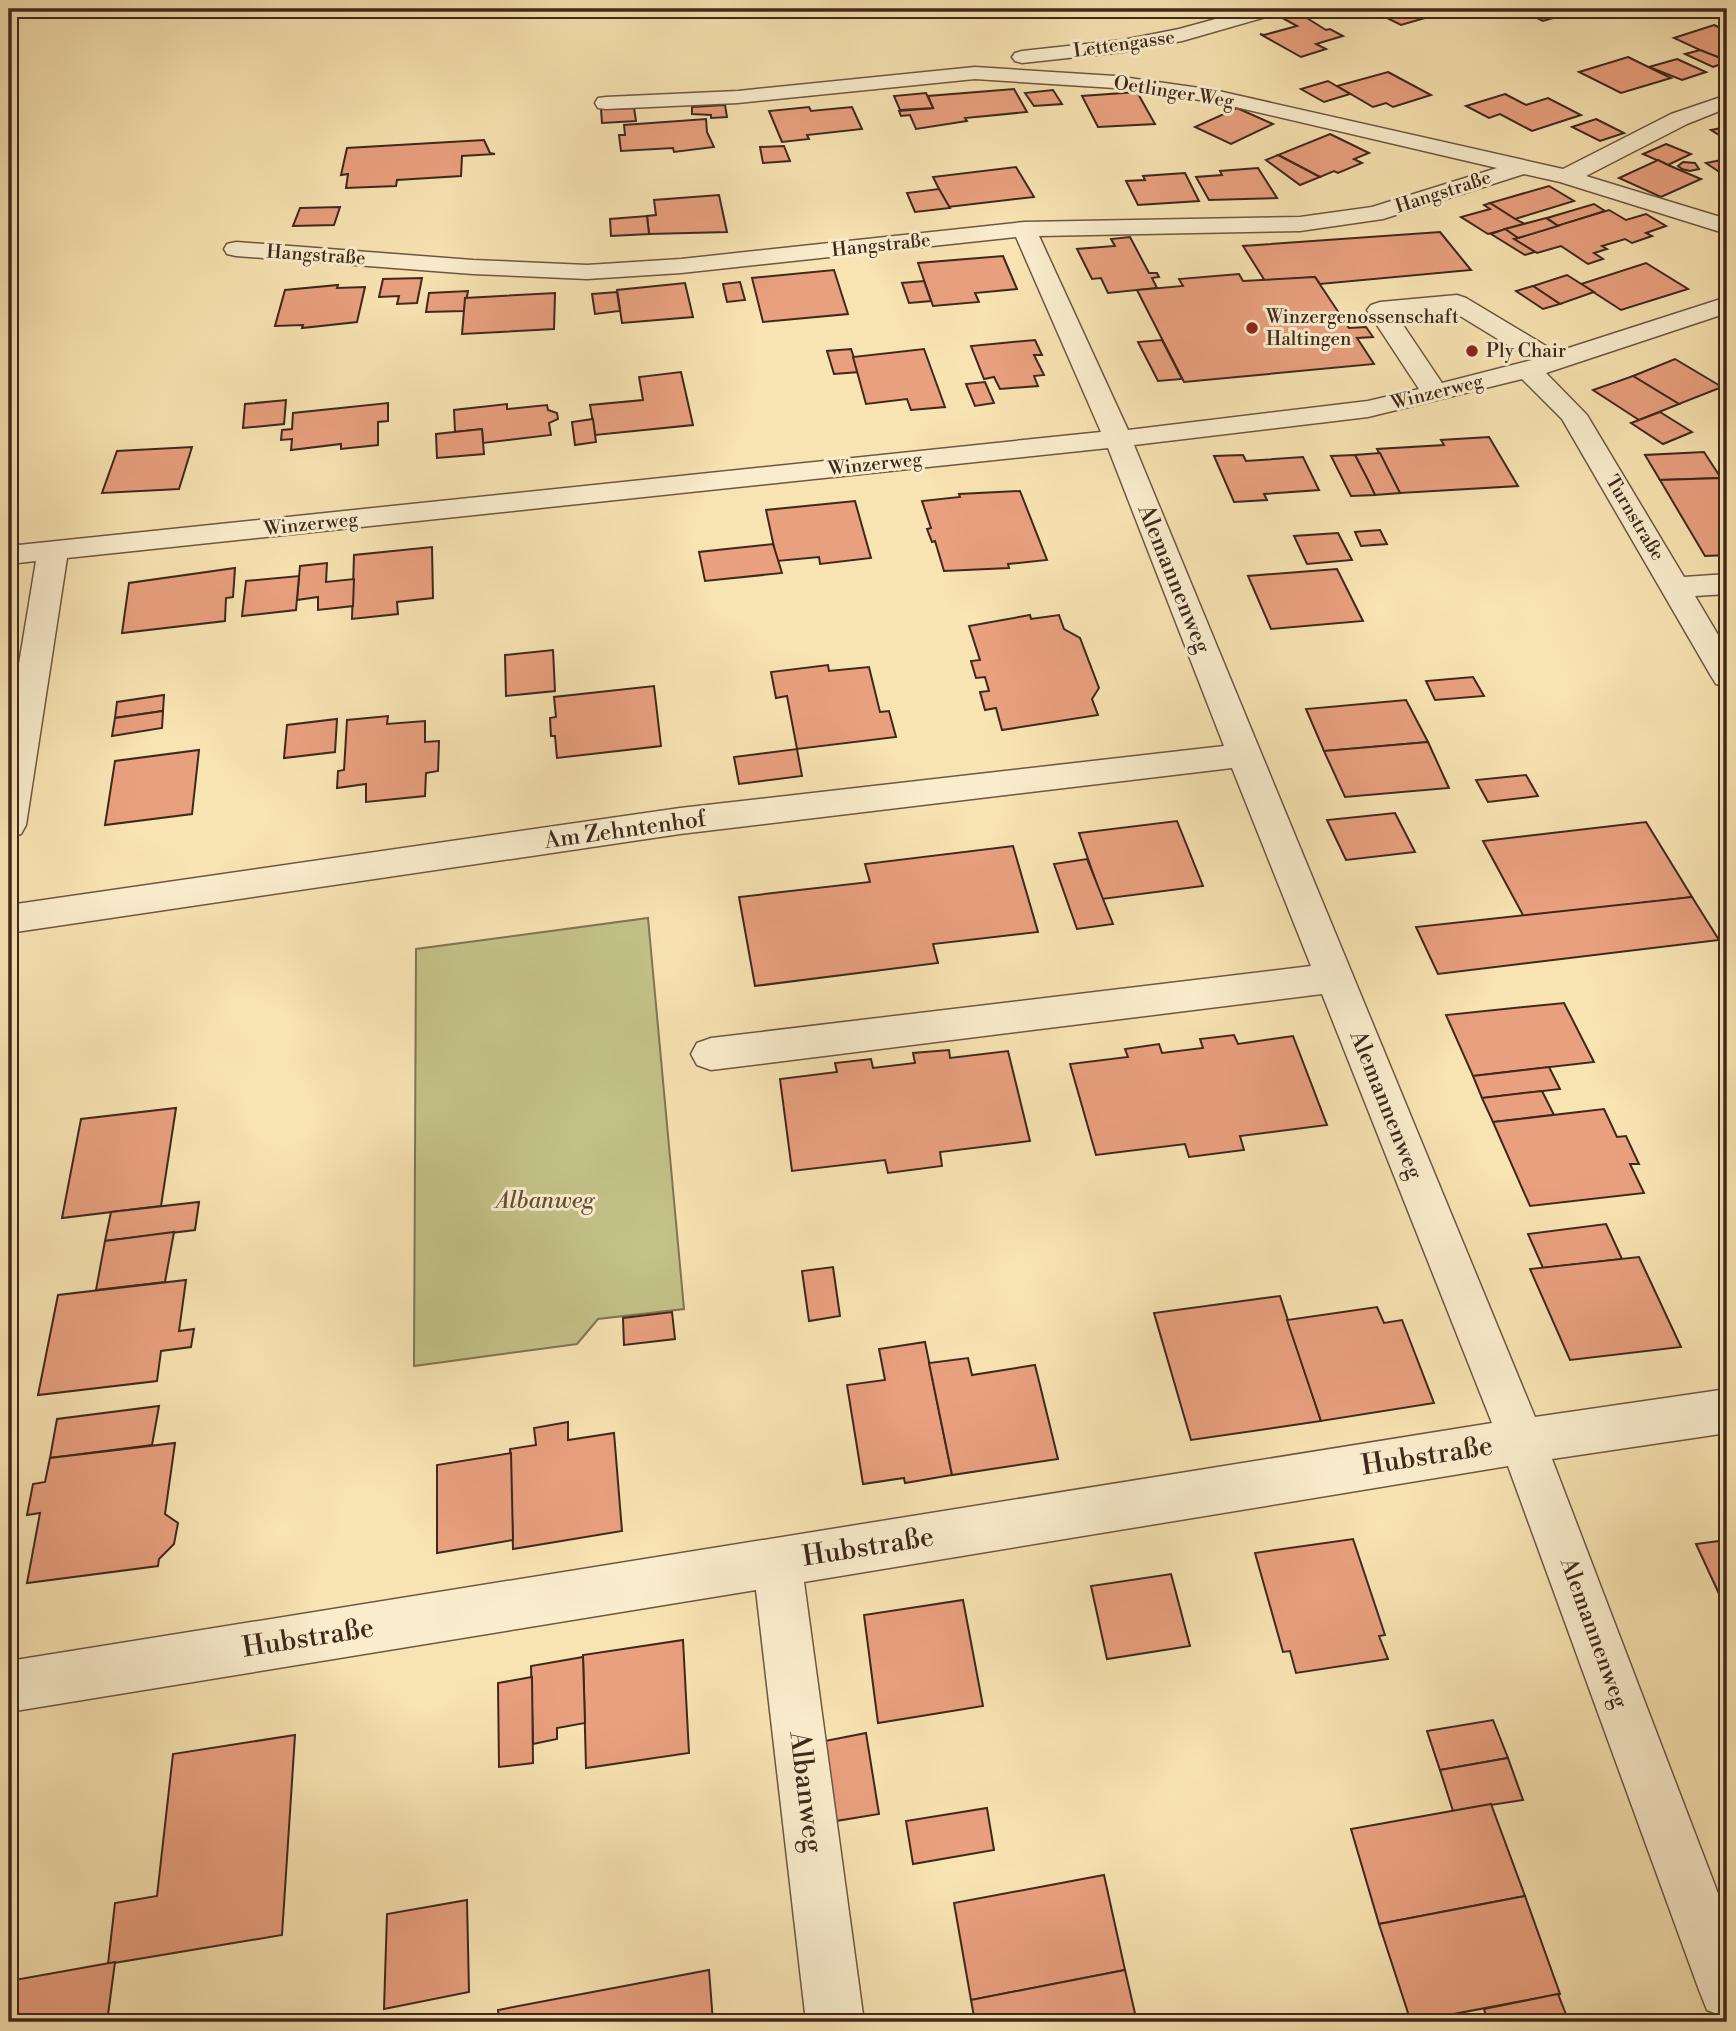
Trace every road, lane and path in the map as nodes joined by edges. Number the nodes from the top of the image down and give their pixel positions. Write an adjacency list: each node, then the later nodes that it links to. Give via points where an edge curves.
1 (1273, 9): 2 (street, Lettengasse, via 1170,38 995,60)
2 (975, 73): 4 (street, Oetlinger Weg, via 738,97); 5 (street, Oetlinger Weg, via 1115,82 1214,96)
3 (1727, 101): 6 (street, via 1679,119)
4 (606, 103)
5 (1520, 167): 6 (street, Oetlinger Weg); 8 (street, Hangstraße, via 1375,214 1300,224)
6 (1566, 177): 7 (street, Oetlinger Weg)
7 (1727, 227)
8 (1024, 229): 9 (street, Hangstraße, via 587,272); 13 (street, Alemannenweg)
9 (236, 248)
10 (1727, 305): 11 (street, Winzerweg)
11 (1541, 366): 12 (street, Winzerweg); 12 (street, Turnstraße, via 1457,303 1380,310); 17 (street, Turnstraße)
12 (1435, 393): 13 (street, Winzerweg, via 1368,409)
13 (1118, 439): 14 (street, Winzerweg); 19 (street, Alemannenweg)
14 (53, 551): 15 (street, Winzerweg); 20 (street)
15 (9, 555)
16 (1727, 584): 17 (street)
17 (1676, 587): 18 (street, Turnstraße)
18 (1727, 676)
19 (1244, 755): 21 (street, Am Zehntenhof, via 680,821); 22 (street, Alemannenweg)
20 (9, 825)
21 (9, 919)
22 (1334, 978): 23 (street); 25 (street, Alemannenweg)
23 (711, 1054)
24 (1727, 1411): 25 (street, Hubstraße)
25 (1522, 1441): 26 (street, Hubstraße); 28 (street, Alemannenweg)
26 (777, 1562): 27 (street, Hubstraße); 29 (street, Albanweg)
27 (9, 1687)
28 (1727, 1990)
29 (835, 2022)

